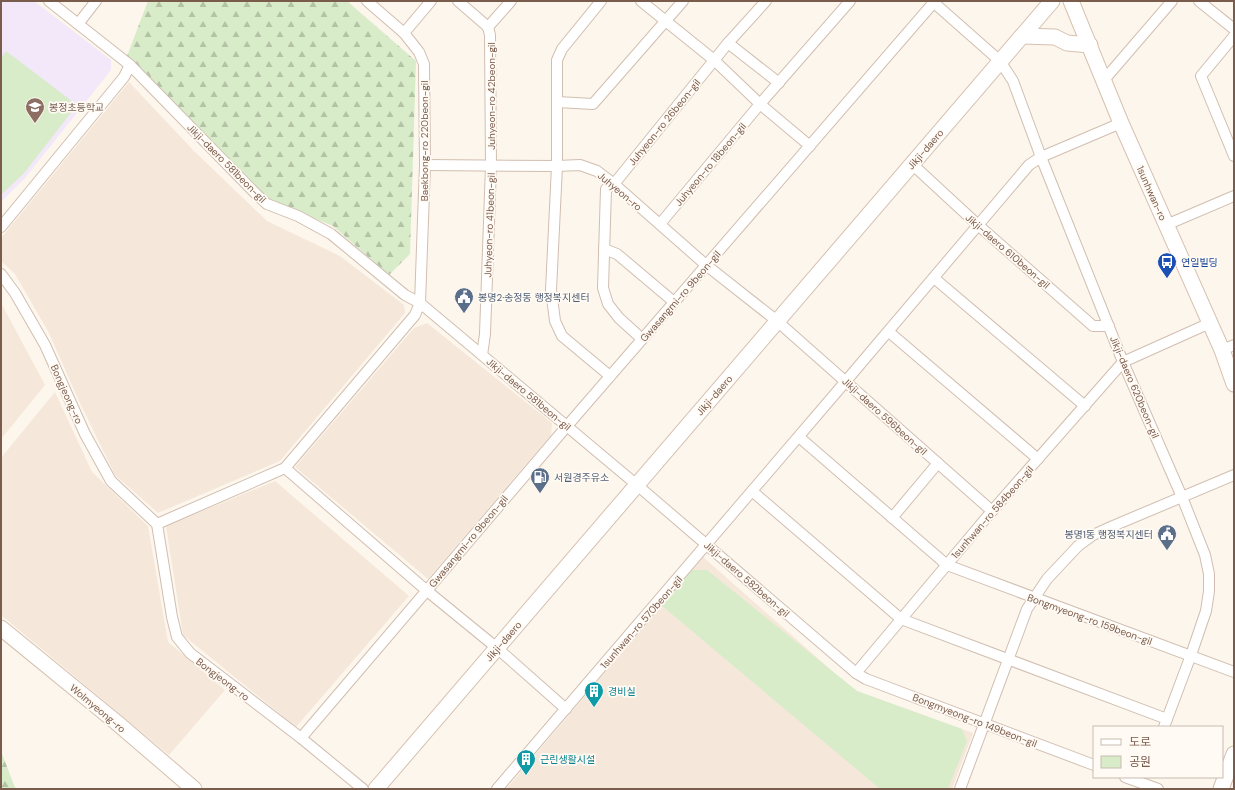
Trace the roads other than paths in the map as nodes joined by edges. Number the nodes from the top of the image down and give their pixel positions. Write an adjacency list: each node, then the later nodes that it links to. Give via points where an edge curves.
1 (48, 1): 18 (street, Jikji-daero 581beon-gil)
2 (96, 1): 18 (street)
3 (368, 1): 21 (street, Baekbong-ro 220beon-gil)
4 (431, 1): 21 (street)
5 (458, 1): 19 (street)
6 (511, 1): 19 (street)
7 (601, 1): 31 (street, via 562,49 557,60)
8 (640, 1): 17 (street)
9 (682, 1): 17 (street)
10 (766, 1): 24 (street, Juhyeon-ro 26beon-gil)
11 (850, 1): 30 (street, Juhyeon-ro 18beon-gil)
12 (1052, 1): 22 (street, Jikji-daero)
13 (1071, 1): 25 (street, 1sunhwan-ro)
14 (1172, 1): 29 (street)
15 (1199, 1): 20 (street)
16 (934, 2): 27 (street, Jikji-daero 620beon-gil); 34 (street, Gwasangmi-ro 9beon-gil)
17 (664, 21): 26 (street); 31 (street, via 593,104)
18 (78, 24): 28 (street, Jikji-daero 581beon-gil)
19 (488, 27): 39 (street, Juhyeon-ro 42beon-gil)
20 (1234, 29)
21 (404, 33): 38 (street, Baekbong-ro 220beon-gil, via 419,52 424,64)
22 (1022, 36): 25 (street, via 1055,37 1068,43); 27 (street, Jikji-daero)
23 (1234, 36): 35 (street, via 1201,76)
24 (728, 43): 26 (street, Juhyeon-ro 26beon-gil); 30 (street)
25 (1090, 45): 29 (street, 1sunhwan-ro)
26 (714, 60): 32 (street); 41 (street, Juhyeon-ro 26beon-gil)
27 (1000, 62): 36 (street, Jikji-daero 620beon-gil, via 1013,81); 37 (street, Jikji-daero)
28 (130, 65): 46 (street, via 124,77); 52 (street, Jikji-daero 581beon-gil, via 267,204 298,216 331,234 405,295)
29 (1104, 80): 33 (street, 1sunhwan-ro)
30 (779, 83): 32 (street, Juhyeon-ro 18beon-gil)
31 (557, 102): 40 (street)
32 (760, 104): 34 (street); 43 (street, Juhyeon-ro 18beon-gil)
33 (1122, 123): 36 (street, 1sunhwan-ro 570beon-gil); 45 (street, 1sunhwan-ro)
34 (810, 146): 48 (street, Gwasangmi-ro 9beon-gil)
35 (1234, 156)
36 (1041, 157): 44 (street, 1sunhwan-ro 570beon-gil, via 1029,166); 55 (street, Jikji-daero 620beon-gil)
37 (912, 164): 44 (street, Jikji-daero 610beon-gil); 53 (street, Jikji-daero)
38 (424, 165): 39 (street, Juhyeon-ro); 52 (street, Baekbong-ro 220beon-gil)
39 (491, 166): 40 (street, Juhyeon-ro); 59 (street, Juhyeon-ro 41beon-gil)
40 (557, 166): 41 (street, Juhyeon-ro, via 580,165 597,171); 61 (street, via 551,290 555,321 562,336)
41 (614, 184): 43 (street, Juhyeon-ro); 47 (street, Juhyeon-ro 26beon-gil, via 606,189)
42 (1234, 196): 45 (street)
43 (660, 224): 48 (street, Juhyeon-ro)
44 (978, 226): 50 (street, 1sunhwan-ro 570beon-gil); 55 (street, Jikji-daero 610beon-gil, via 1093,326)
45 (1166, 226): 54 (street, 1sunhwan-ro)
46 (1, 227)
47 (604, 249): 51 (street, via 617,254); 57 (street, via 603,288 608,304)
48 (706, 265): 51 (street, Gwasangmi-ro 9beon-gil); 53 (street, Juhyeon-ro)
49 (1, 274): 76 (street, Bongjeong-ro, via 45,345 85,434 110,481)
50 (934, 278): 56 (street, 1sunhwan-ro 570beon-gil); 64 (street)
51 (674, 302): 57 (street, Gwasangmi-ro 9beon-gil)
52 (420, 304): 59 (street, Jikji-daero 581beon-gil); 69 (street, via 415,315)
53 (777, 321): 62 (street, Jikji-daero 596beon-gil); 71 (street, Jikji-daero)
54 (1210, 323): 58 (street, 1sunhwan-ro); 60 (street, 1sunhwan-ro 584beon-gil)
55 (1109, 326): 60 (street, Jikji-daero 620beon-gil)
56 (889, 332): 62 (street, 1sunhwan-ro 570beon-gil); 67 (street, 1sunhwan-ro 584beon-gil)
57 (642, 339): 61 (street, Gwasangmi-ro 9beon-gil)
58 (1228, 347): 63 (street, 1sunhwan-ro)
59 (482, 355): 65 (street, Jikji-daero 581beon-gil)
60 (1123, 362): 64 (street, 1sunhwan-ro 584beon-gil); 73 (street, Jikji-daero 620beon-gil)
61 (610, 376): 65 (street, Gwasangmi-ro 9beon-gil)
62 (846, 381): 66 (street, 1sunhwan-ro 570beon-gil); 68 (street, Jikji-daero 596beon-gil)
63 (1234, 384)
64 (1084, 406): 67 (street, 1sunhwan-ro 584beon-gil)
65 (566, 426): 71 (street, Jikji-daero 581beon-gil); 79 (street, Gwasangmi-ro 9beon-gil)
66 (799, 436): 72 (street, 1sunhwan-ro 570beon-gil); 75 (street)
67 (1038, 459): 74 (street, 1sunhwan-ro 584beon-gil)
68 (938, 462): 74 (street, Jikji-daero 596beon-gil); 75 (street)
69 (285, 468): 76 (street); 79 (street, Gwasangmi-ro 9beon-gil)
70 (1234, 475): 73 (street)
71 (637, 485): 77 (street, Jikji-daero 582beon-gil); 83 (street, Jikji-daero)
72 (752, 491): 77 (street, 1sunhwan-ro 570beon-gil); 81 (street)
73 (1182, 497): 80 (street, via 1093,535 1078,546 1047,579); 84 (street, Jikji-daero 620beon-gil, via 1206,556 1209,574 1206,611)
74 (992, 511): 78 (street, 1sunhwan-ro 584beon-gil)
75 (892, 518): 78 (street, 1sunhwan-ro 584beon-gil)
76 (157, 524): 91 (street, Bongjeong-ro, via 177,637 190,653)
77 (707, 545): 87 (street, Jikji-daero 582beon-gil); 88 (street, 1sunhwan-ro 570beon-gil)
78 (947, 565): 80 (street, Bongmyeong-ro 159beon-gil); 81 (street, 1sunhwan-ro 584beon-gil)
79 (426, 590): 83 (street); 91 (street, Gwasangmi-ro 9beon-gil)
80 (1034, 598): 84 (street, Bongmyeong-ro 159beon-gil); 85 (street, via 1027,609)
81 (902, 619): 85 (street); 87 (street, 1sunhwan-ro 584beon-gil)
82 (1, 628): 96 (street, Wolmyeong-ro)
83 (497, 648): 88 (street); 98 (street, Jikji-daero)
84 (1191, 655): 86 (street, Bongmyeong-ro 159beon-gil); 89 (street, Jikji-daero 620beon-gil)
85 (1008, 660): 89 (street, Jikji-daero 620beon-gil, via 1091,691); 90 (street)
86 (1234, 672)
87 (856, 673): 90 (street, Bongmyeong-ro 149beon-gil)
88 (566, 709): 99 (street, 1sunhwan-ro 570beon-gil)
89 (1165, 723)
90 (985, 724): 93 (street, Bongmyeong-ro 149beon-gil); 100 (street)
91 (301, 738): 97 (street, Bongjeong-ro)
92 (1234, 754): 102 (street)
93 (1093, 765)
94 (1129, 778): 95 (street)
95 (1142, 783): 101 (street)
96 (194, 789)
97 (363, 789)
98 (376, 789)
99 (497, 789)
100 (960, 789)
101 (1158, 789)
102 (1221, 789)

